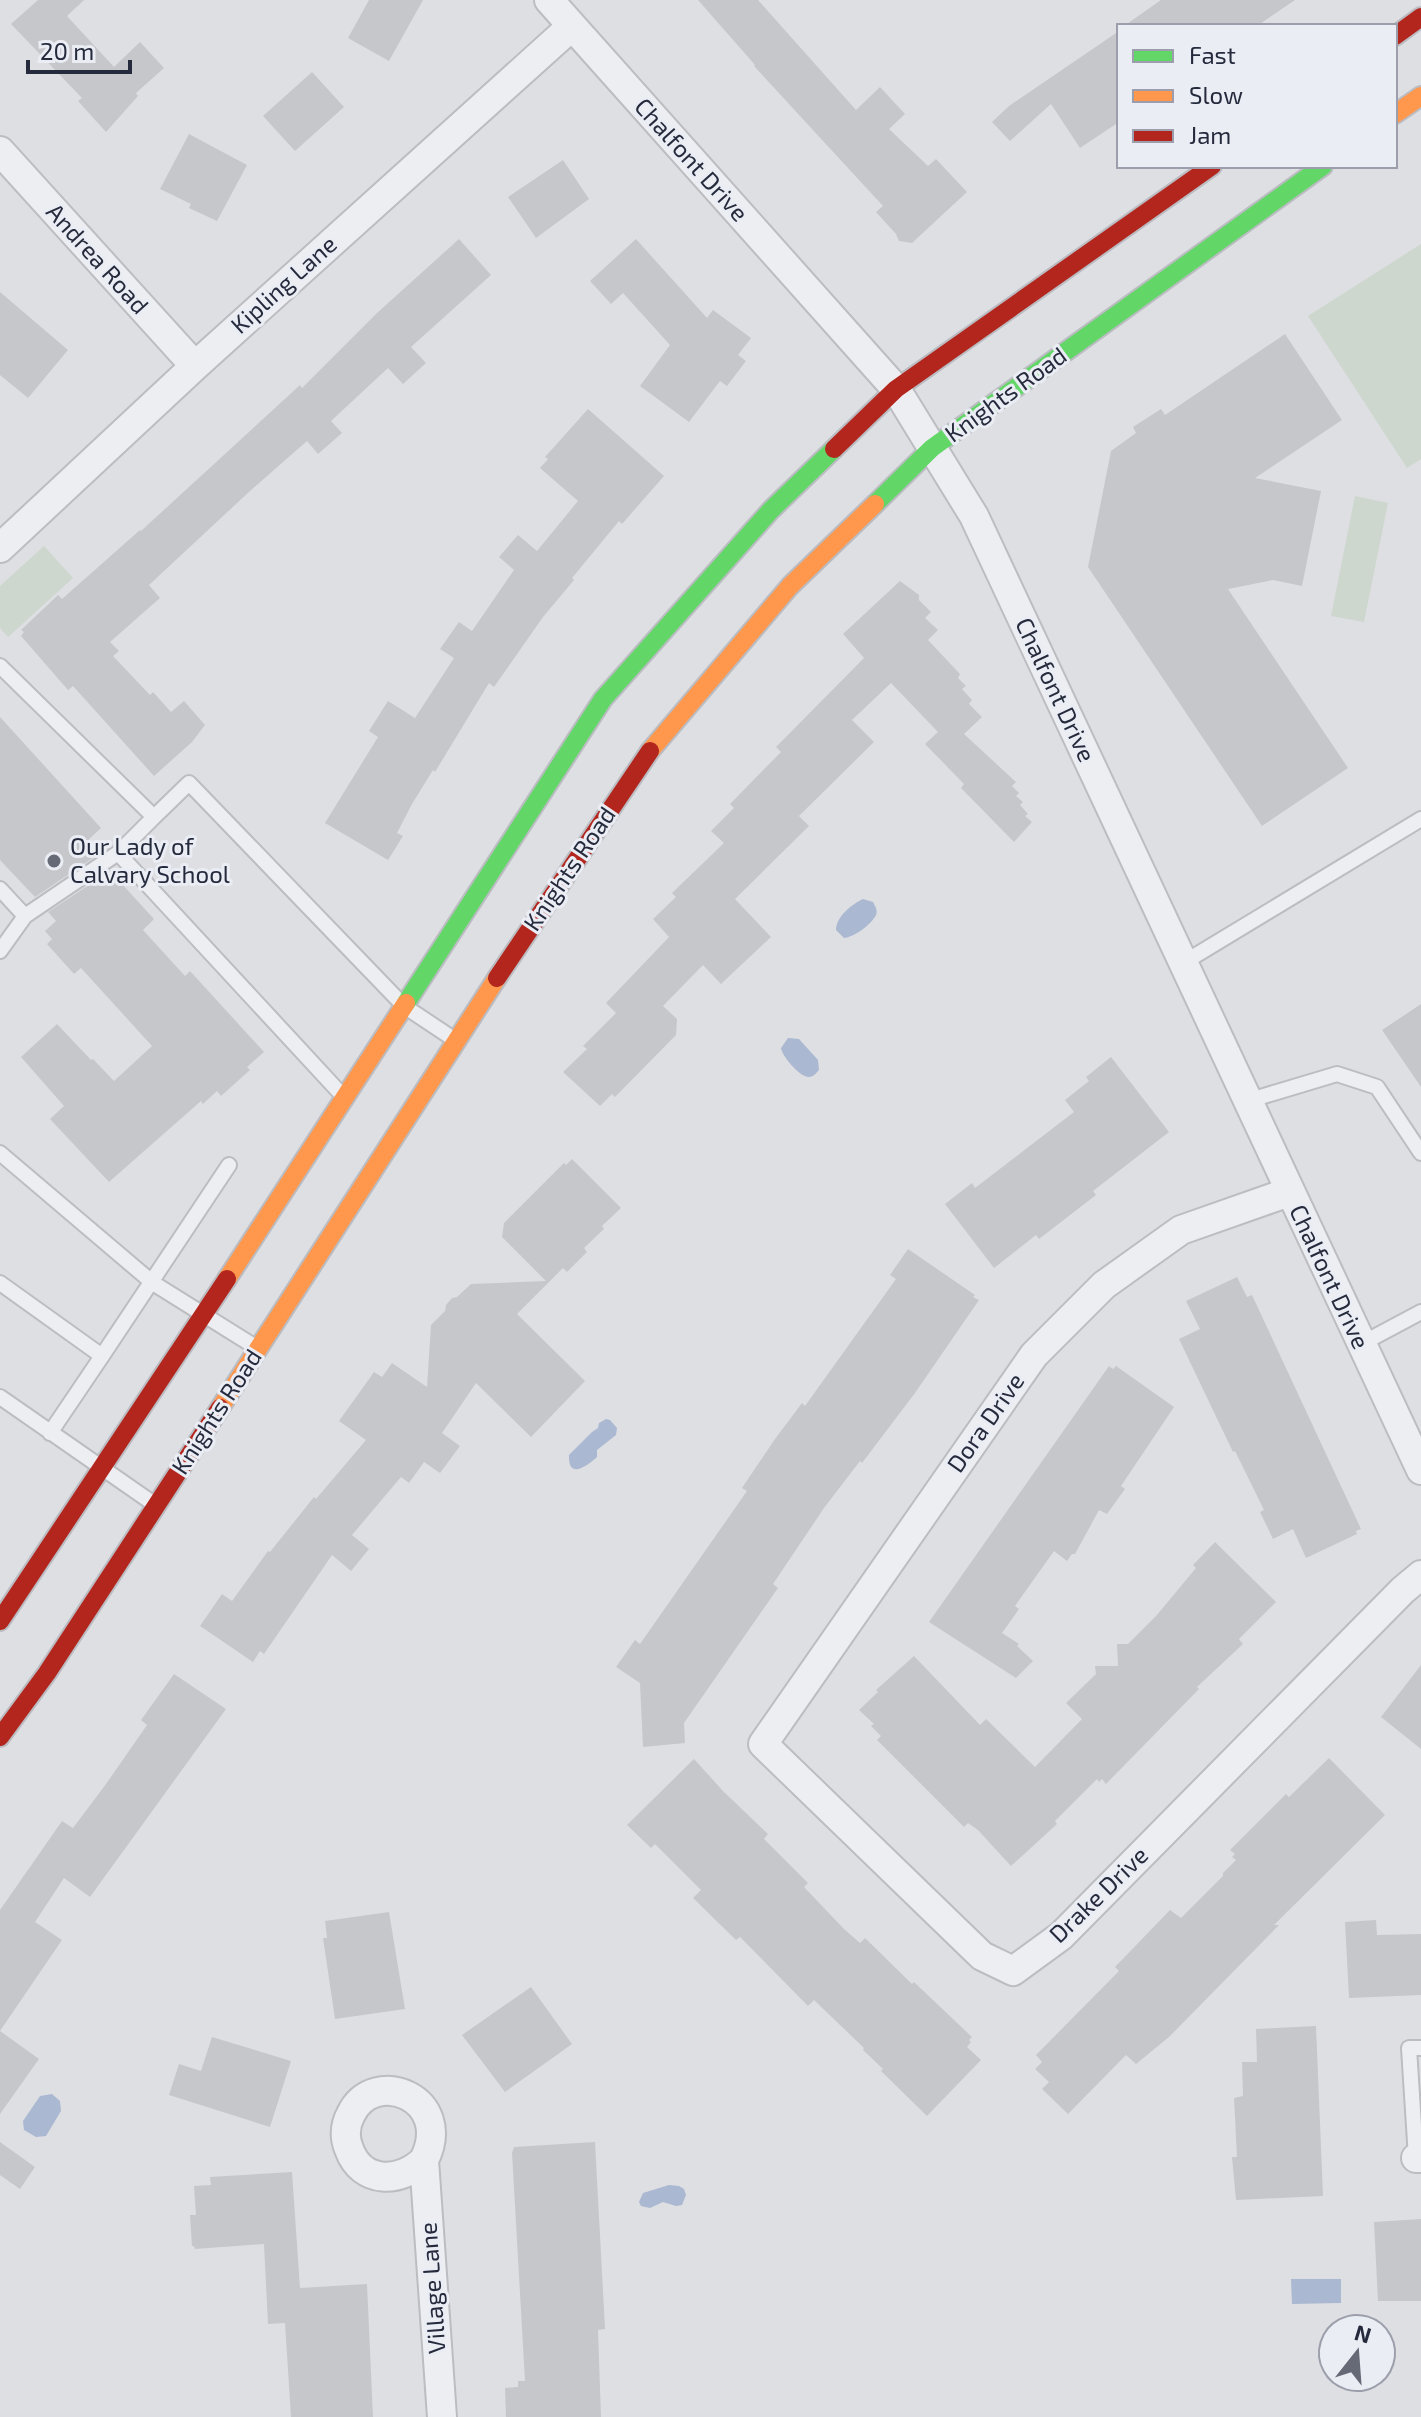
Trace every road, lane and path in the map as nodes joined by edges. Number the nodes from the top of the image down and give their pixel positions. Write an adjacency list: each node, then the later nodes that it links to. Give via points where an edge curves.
1 (549, 0): 3 (street, Chalfont Drive)
2 (1421, 17): 4 (main road)
3 (572, 26): 10 (street, Kipling Lane); 11 (street, Chalfont Drive)
4 (1397, 35)
5 (1421, 96): 6 (main road)
6 (1397, 113)
7 (0, 151): 10 (street, Andrea Road)
8 (1209, 168): 11 (main road)
9 (1320, 168): 12 (main road, Knights Road)
10 (195, 366): 13 (street, Kipling Lane)
11 (896, 389): 12 (street, Chalfont Drive); 22 (main road, via 771,510 603,699)
12 (932, 448): 21 (street, Chalfont Drive, via 974,516); 23 (main road, Knights Road, via 790,586 643,759)
13 (0, 548)
14 (0, 666): 15 (lane)
15 (154, 817): 17 (lane); 22 (lane, via 189,783)
16 (1421, 819): 21 (lane)
17 (118, 853): 19 (lane); 24 (lane)
18 (0, 889): 19 (lane)
19 (25, 916): 20 (lane)
20 (0, 951)
21 (1183, 963): 25 (street, Chalfont Drive)
22 (404, 1006): 23 (lane); 24 (main road)
23 (456, 1040): 35 (main road, Knights Road)
24 (345, 1098): 33 (main road)
25 (1247, 1101): 27 (lane, via 1337,1074 1377,1087); 29 (street, Chalfont Drive)
26 (0, 1153): 31 (lane)
27 (1421, 1153)
28 (229, 1165): 31 (lane)
29 (1289, 1192): 34 (street, Chalfont Drive); 45 (street, Dora Drive, via 1181,1230 1104,1285 1034,1355)
30 (0, 1283): 36 (lane)
31 (153, 1283): 33 (lane); 36 (lane)
32 (1421, 1312): 34 (lane)
33 (203, 1316): 35 (lane); 39 (main road)
34 (1361, 1344): 40 (street, Chalfont Drive)
35 (259, 1349): 41 (main road, Knights Road)
36 (102, 1356): 38 (lane)
37 (0, 1397): 38 (lane)
38 (50, 1433): 39 (lane)
39 (102, 1470): 41 (lane); 43 (main road)
40 (1421, 1470)
41 (156, 1506): 44 (main road, Knights Road)
42 (1421, 1575): 45 (street, Drake Drive, via 1061,1936 1013,1971 982,1956)
43 (0, 1621)
44 (0, 1737)
45 (763, 1744)
46 (1421, 2048): 47 (lane, via 1409,2048)
47 (1419, 2158)
48 (424, 2160): 49 (street, Village Lane)
49 (442, 2417)

